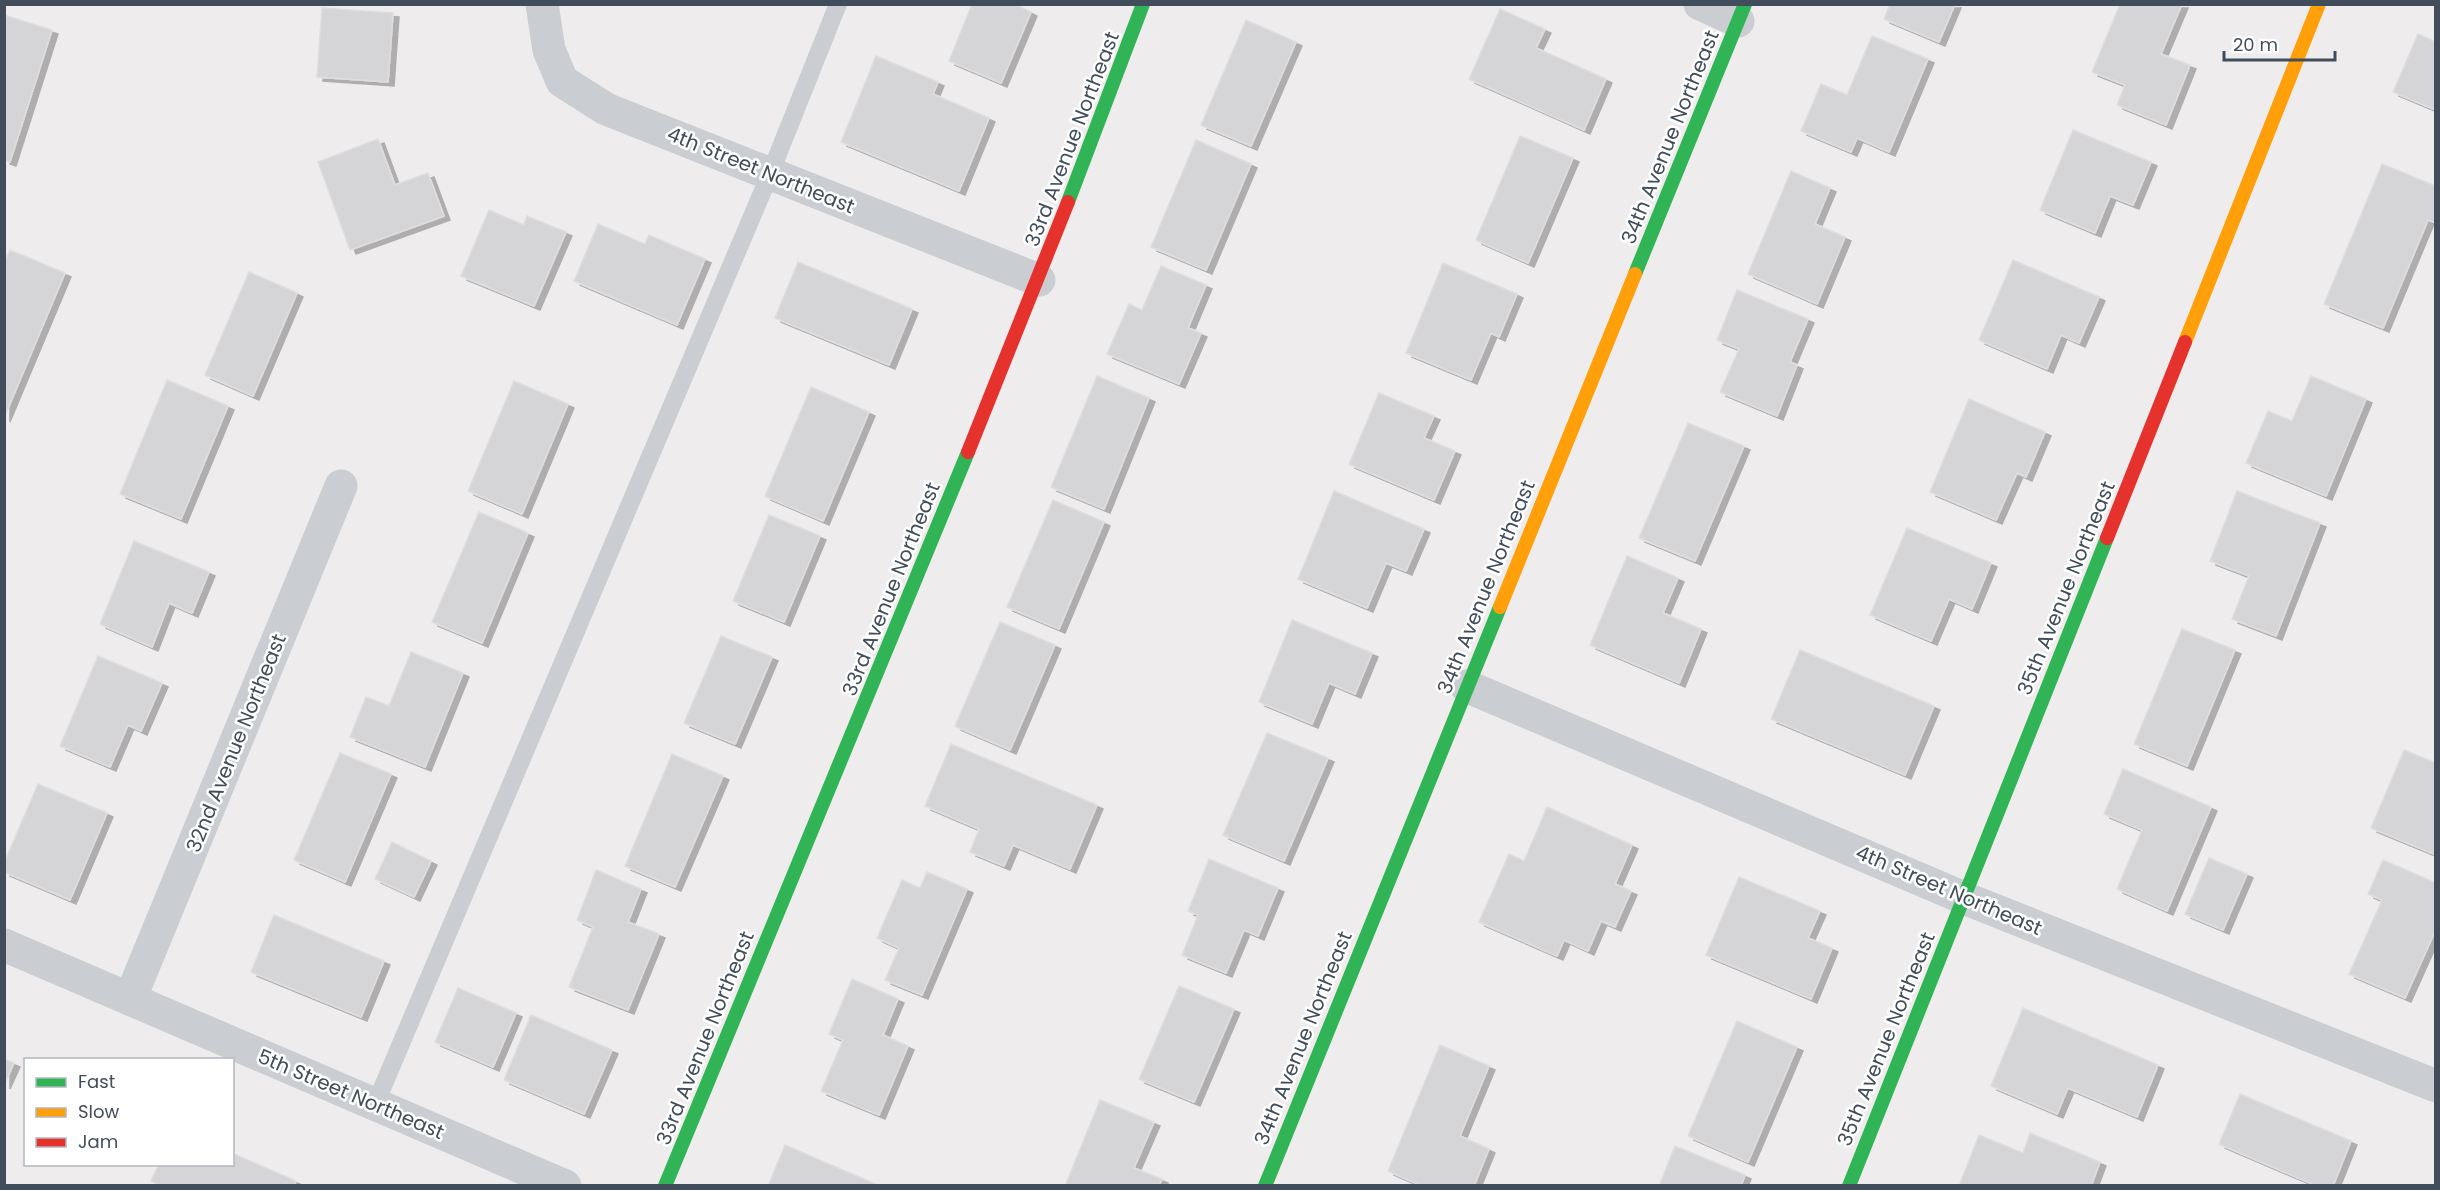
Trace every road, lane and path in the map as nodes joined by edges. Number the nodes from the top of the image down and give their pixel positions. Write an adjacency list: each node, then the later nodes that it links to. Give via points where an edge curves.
1 (542, 4): 7 (street, 4th Street Northeast, via 549,50 562,81 606,109)
2 (838, 4): 7 (lane)
3 (1143, 4): 8 (street, 33rd Avenue Northeast)
4 (1700, 4): 6 (street)
5 (2319, 4): 11 (street, 35th Avenue Northeast)
6 (1742, 13): 10 (street, 34th Avenue Northeast)
7 (770, 174): 8 (street, 4th Street Northeast); 15 (lane)
8 (1040, 280): 17 (street, 33rd Avenue Northeast)
9 (341, 486): 13 (street, 32nd Avenue Northeast)
10 (1466, 686): 11 (street, 4th Street Northeast); 18 (street, 34th Avenue Northeast)
11 (1964, 898): 14 (street, 4th Street Northeast); 19 (street, 35th Avenue Northeast)
12 (4, 945): 13 (street, 5th Street Northeast)
13 (130, 999): 15 (street, 5th Street Northeast)
14 (2436, 1086)
15 (375, 1105): 16 (street, 5th Street Northeast)
16 (565, 1185)
17 (665, 1185)
18 (1264, 1185)
19 (1848, 1185)

